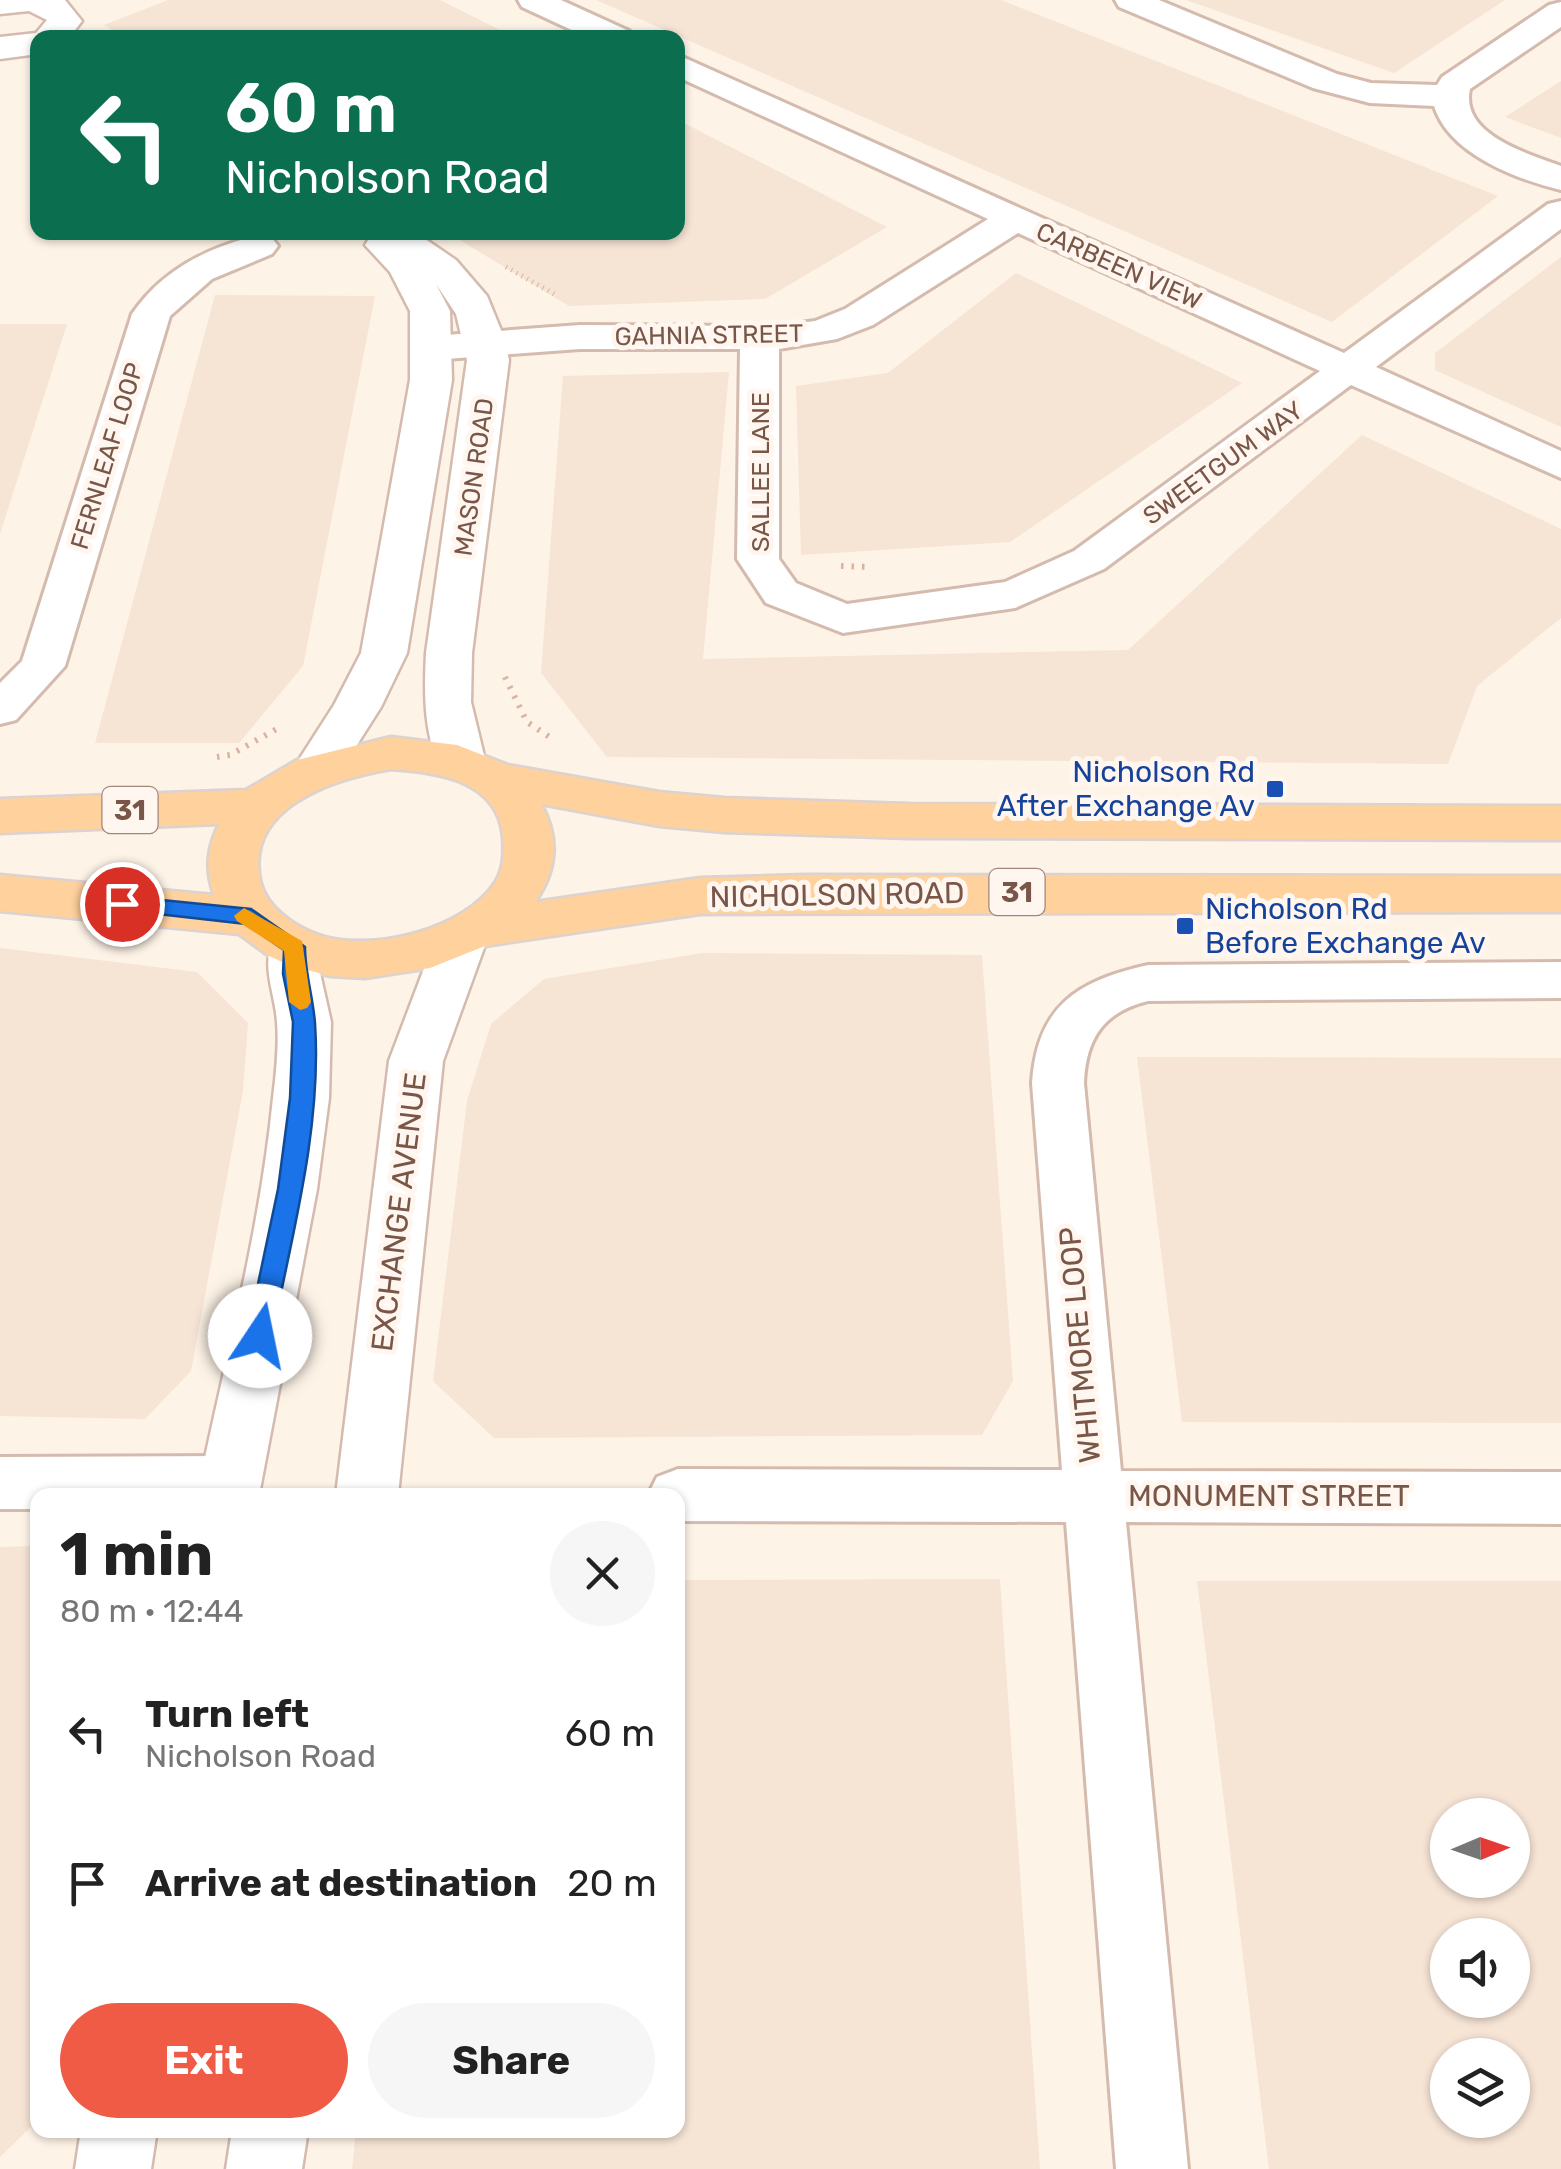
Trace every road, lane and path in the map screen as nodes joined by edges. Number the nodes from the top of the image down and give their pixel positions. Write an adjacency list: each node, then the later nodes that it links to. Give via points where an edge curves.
1 (534, 0): 6 (street)
2 (1131, 0): 10 (street, via 1325,81 1370,93)
3 (0, 4): 5 (street, via 29,1)
4 (1561, 12): 10 (street, via 1454,84)
5 (56, 14)
6 (599, 30)
7 (30, 44): 8 (street)
8 (0, 48)
9 (685, 68): 13 (street, CARBEEN VIEW)
10 (1448, 96): 11 (street, via 1452,119 1482,144)
11 (1561, 179)
12 (1561, 212): 22 (street, SWEETGUM WAY)
13 (1016, 218): 19 (street, GAHNIA STREET, via 859,317 823,331); 22 (street, CARBEEN VIEW)
14 (379, 240): 21 (street, MASON ROAD, via 420,286 430,310)
15 (401, 240): 20 (street, MASON ROAD, via 457,278 474,305)
16 (259, 246): 26 (street, FERNLEAF LOOP, via 192,272 150,314 44,666)
17 (492, 259): 18 (path, via 587,312)
18 (586, 337): 19 (street, GAHNIA STREET); 20 (street, GAHNIA STREET)
19 (760, 338): 24 (street, SALLEE LANE, via 758,559 781,593)
20 (485, 344): 21 (street, GAHNIA STREET); 31 (street, MASON ROAD, via 486,391 447,693)
21 (432, 348): 30 (street, MASON ROAD, via 384,653)
22 (1349, 370): 23 (street, CARBEEN VIEW); 24 (street, SWEETGUM WAY, via 1055,579 1014,594)
23 (1561, 466)
24 (843, 620)
25 (498, 663): 28 (path, via 527,722)
26 (0, 708)
27 (292, 716): 29 (path, via 230,755)
28 (555, 741)
29 (212, 758)
30 (317, 769): 31 (main road, via 391,753 428,755); 32 (main road)
31 (478, 771): 34 (main road, via 659,809 724,815); 38 (main road, NICHOLSON ROAD / 31, via 522,812 531,842 525,874 506,904)
32 (259, 806): 33 (main road, 31); 37 (main road, via 240,833 232,862 236,890)
33 (0, 816)
34 (1561, 824)
35 (0, 893): 37 (main road, NICHOLSON ROAD / 31)
36 (1561, 894): 38 (main road, NICHOLSON ROAD / 31, via 700,896)
37 (273, 932): 38 (main road, NICHOLSON ROAD / 31, via 360,960 396,958); 42 (street, via 294,974 304,1022 301,1098 290,1189)
38 (469, 933): 43 (street, EXCHANGE AVENUE, via 444,979 416,1061)
39 (1561, 980): 44 (street, WHITMORE LOOP, via 1148,983 1108,992 1070,1026 1058,1083)
40 (0, 1483): 41 (street)
41 (191, 1488)
42 (229, 1488)
43 (368, 1488)
44 (1093, 1494): 45 (street, MONUMENT STREET); 46 (street, MONUMENT STREET); 51 (street, WHITMORE LOOP)
45 (685, 1495)
46 (1561, 1498)
47 (118, 2138): 49 (street)
48 (269, 2138): 50 (street)
49 (113, 2169)
50 (264, 2169)
51 (1152, 2169)

